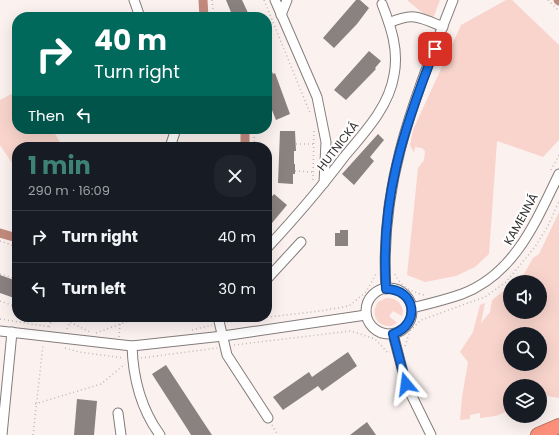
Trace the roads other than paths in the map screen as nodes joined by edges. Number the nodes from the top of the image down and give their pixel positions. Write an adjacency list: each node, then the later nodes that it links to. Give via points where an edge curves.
1 (134, 0): 6 (street)
2 (276, 0): 7 (street, HUTNICKÁ)
3 (287, 0): 7 (street)
4 (453, 0): 9 (street)
5 (382, 4): 8 (street, HUTNICKÁ)
6 (138, 12)
7 (282, 15): 11 (street, HUTNICKÁ, via 317,97 326,142)
8 (389, 23): 9 (street, via 402,17 415,16); 11 (street, HUTNICKÁ, via 396,52 392,85 384,104 371,123)
9 (443, 27): 15 (street, via 410,112 399,150 388,214 384,260)
10 (559, 174): 16 (street, KAMENNÁ, via 525,240 499,272 463,294)
11 (324, 183): 13 (street)
12 (301, 242): 14 (street)
13 (272, 243)
14 (272, 274)
15 (386, 289): 16 (street, via 393,289 405,295); 17 (street, via 379,291 368,301)
16 (412, 308): 21 (street, via 412,315 405,327)
17 (366, 315): 21 (street, via 368,322 379,332); 22 (street)
18 (220, 322): 22 (street)
19 (0, 331): 20 (street)
20 (12, 332): 23 (street); 27 (street)
21 (393, 334): 30 (street, via 406,384)
22 (223, 336): 23 (street); 25 (street, via 227,355)
23 (132, 346): 29 (street, via 134,371 141,398 152,424)
24 (118, 413): 28 (street)
25 (268, 418)
26 (559, 426): 31 (highway)
27 (2, 435)
28 (121, 435)
29 (160, 435)
30 (431, 435)
31 (538, 435)

